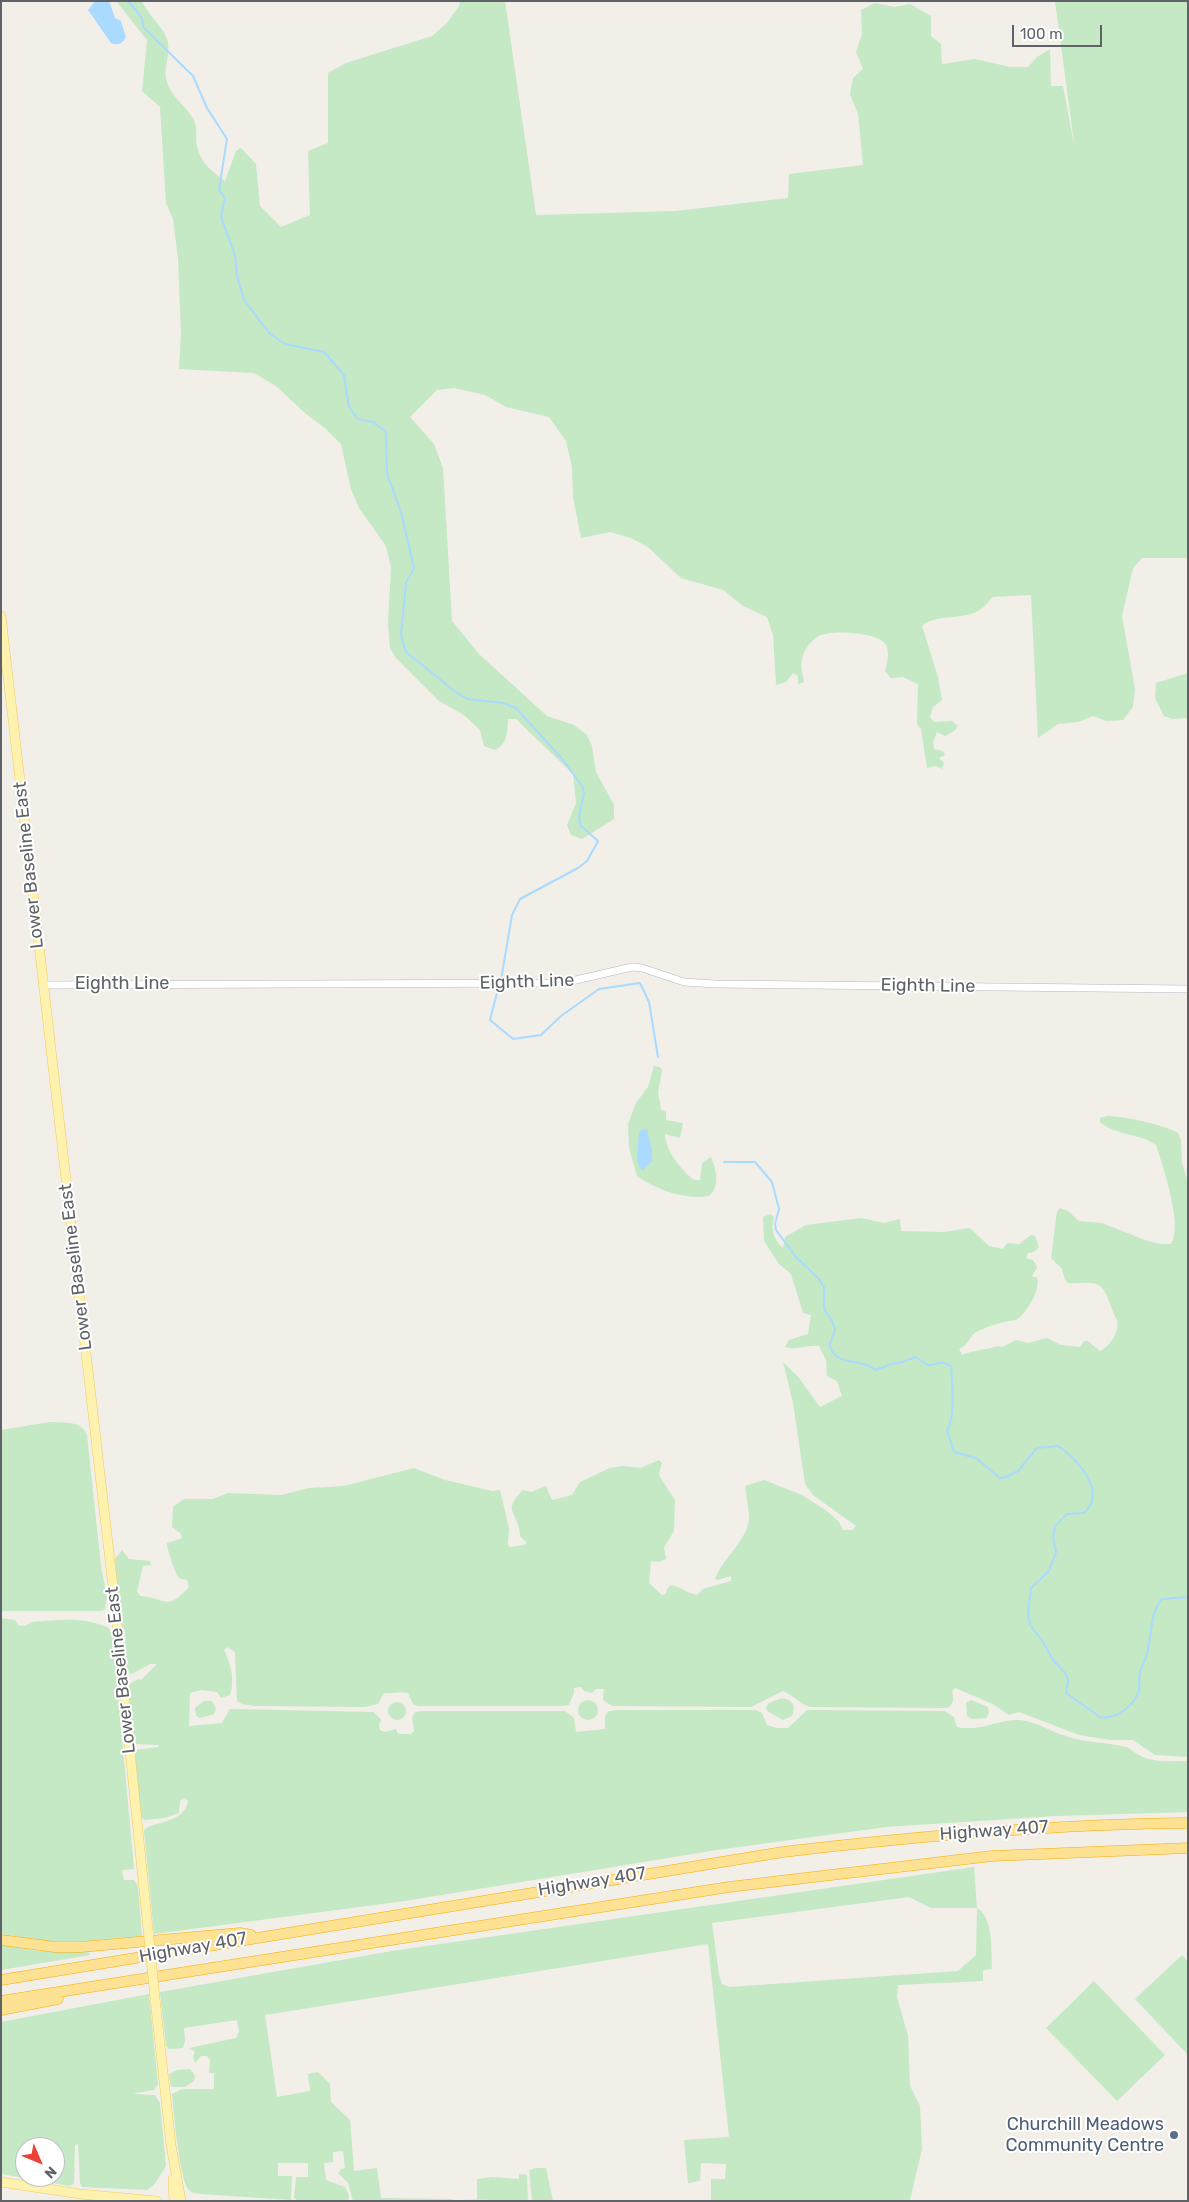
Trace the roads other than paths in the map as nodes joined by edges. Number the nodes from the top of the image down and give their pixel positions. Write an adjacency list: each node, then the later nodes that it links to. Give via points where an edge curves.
1 (1, 616): 2 (main road, Lower Baseline East)
2 (43, 984): 3 (street, Eighth Line, via 504,985 578,982 642,968 684,982 715,984); 12 (main road, Lower Baseline East, bridge, via 116,1613)
3 (1188, 989)
4 (1188, 1823): 6 (highway, Highway 407, via 1009,1829 832,1846)
5 (1188, 1848): 8 (highway, Highway 407, via 992,1856 857,1870 729,1887)
6 (262, 1936): 7 (highway, via 240,1933 81,1947); 9 (highway, Highway 407)
7 (1, 1940)
8 (166, 1976): 10 (highway, Highway 407); 11 (highway)
9 (1, 1980)
10 (1, 2001)
11 (1, 2010)
12 (174, 2166): 15 (main road); 16 (main road)
13 (1, 2182): 14 (main road)
14 (157, 2201)
15 (174, 2201)
16 (181, 2201)

